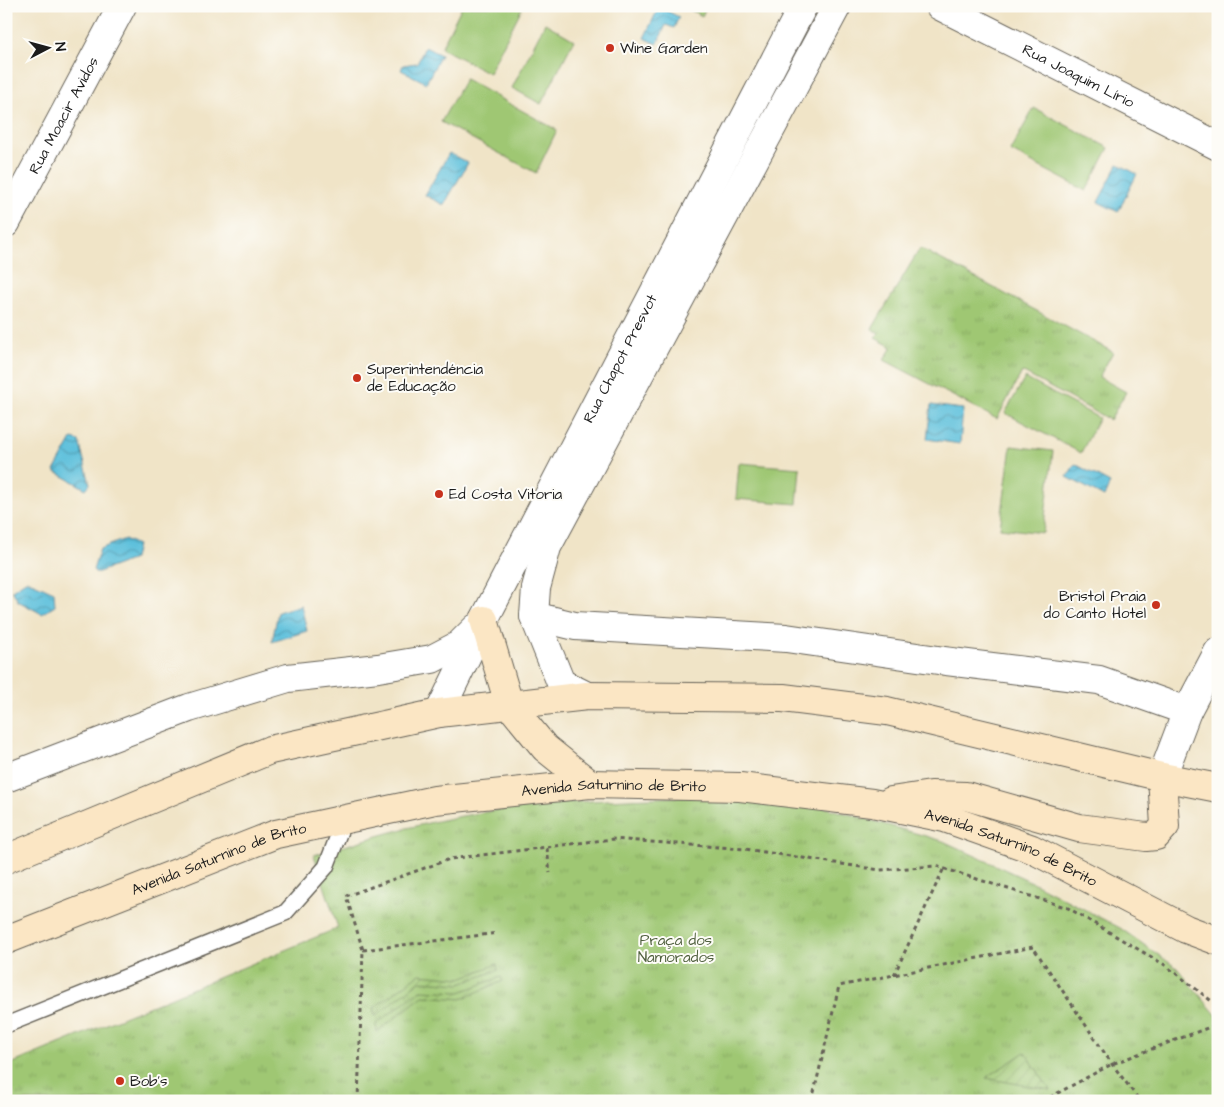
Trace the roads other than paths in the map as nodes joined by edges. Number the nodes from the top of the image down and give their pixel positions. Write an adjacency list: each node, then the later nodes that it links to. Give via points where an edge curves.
1 (122, 6): 6 (street, Rua Moacir Avidos)
2 (803, 6): 8 (street, Rua Chapot Presvot)
3 (837, 6): 7 (street, Rua Chapot Presvot, via 547,547 536,588)
4 (940, 6): 5 (street, Rua Joaquim Lírio)
5 (1218, 146)
6 (6, 223)
7 (534, 616): 10 (street, Rua Chapot Presvot, via 561,683); 12 (street, via 575,626 786,638 1090,678)
8 (484, 620): 11 (main road); 13 (street, Rua Chapot Presvot); 15 (street, via 459,645 432,659 288,678 189,708)
9 (1218, 652): 12 (street)
10 (587, 696): 11 (main road); 14 (main road, via 783,698 887,711)
11 (509, 704): 13 (main road); 16 (main road, via 545,748)
12 (1187, 711): 14 (street)
13 (439, 713): 20 (main road, via 270,750)
14 (1162, 777): 17 (main road); 18 (main road, via 1165,826 1156,836 1146,838 1079,828 966,796 931,795)
15 (6, 778)
16 (590, 784): 18 (main road, Avenida Saturnino de Brito, via 740,787); 19 (main road, Avenida Saturnino de Brito, via 434,800)
17 (1218, 788)
18 (872, 803): 22 (main road, Avenida Saturnino de Brito, via 945,818 1032,849)
19 (345, 818): 21 (main road, Avenida Saturnino de Brito, via 276,834); 23 (lane, via 326,867 285,913)
20 (6, 859)
21 (6, 940)
22 (1213, 943)
23 (6, 1025)

